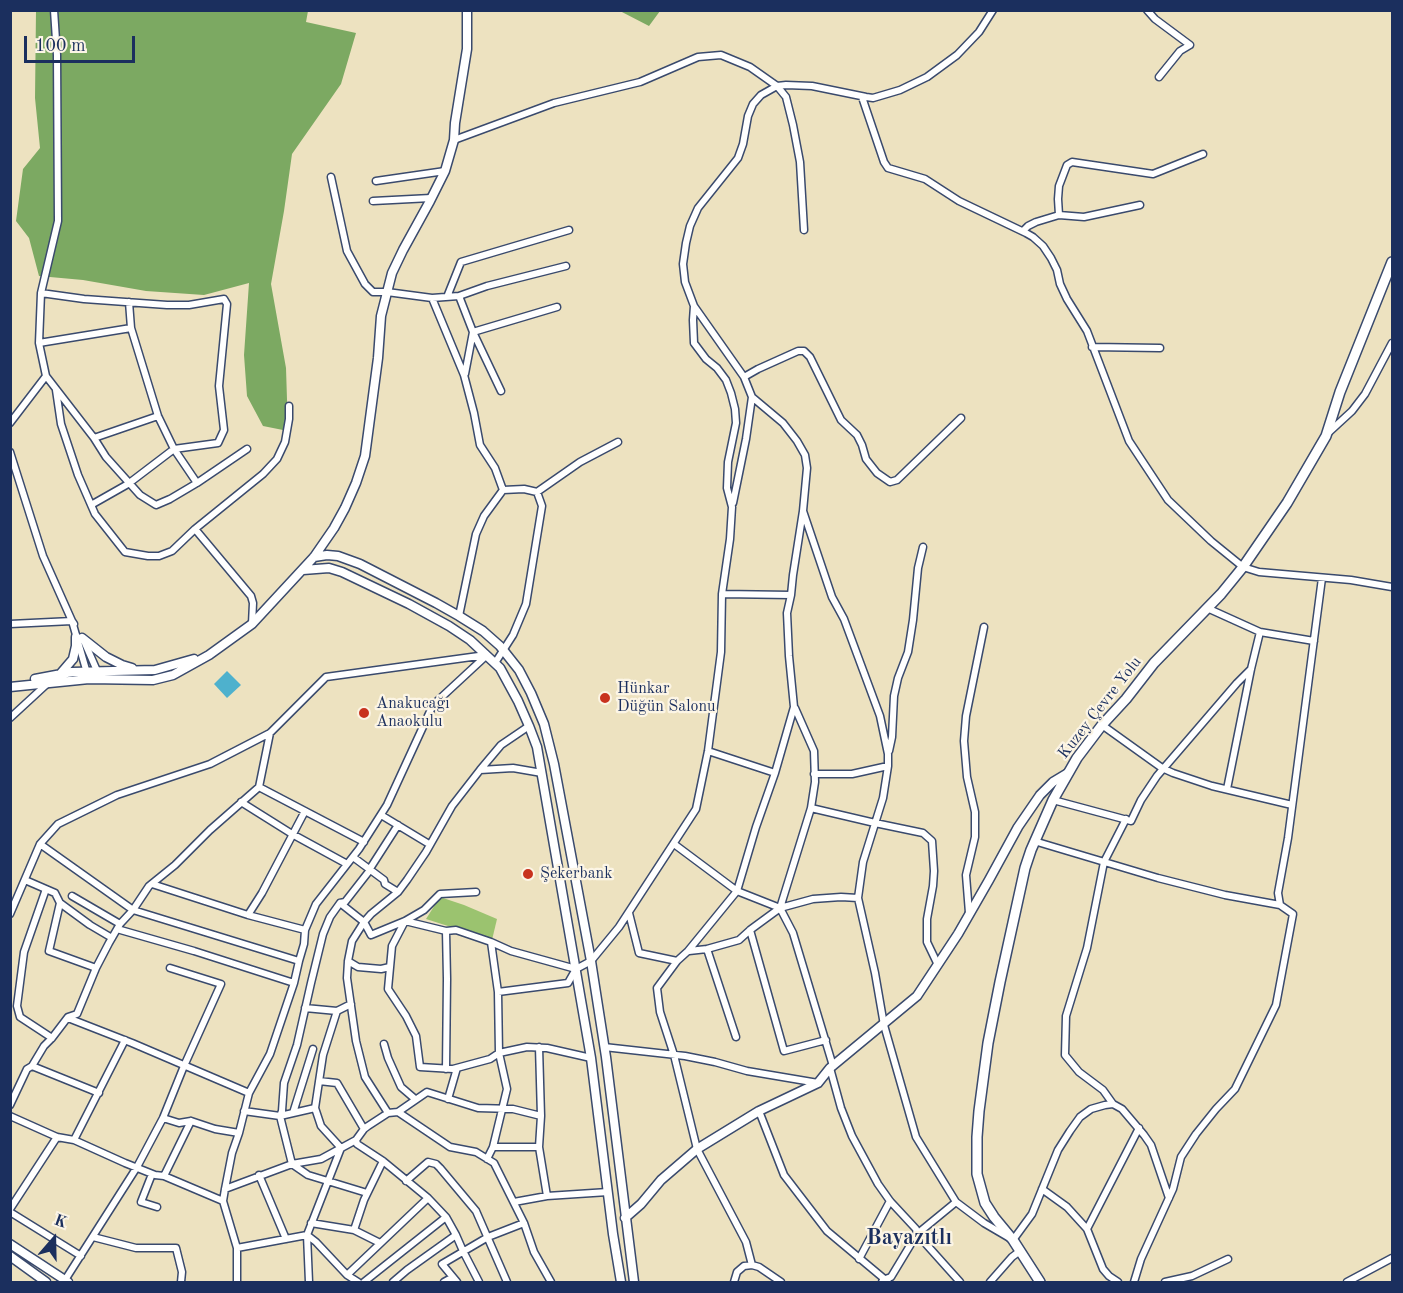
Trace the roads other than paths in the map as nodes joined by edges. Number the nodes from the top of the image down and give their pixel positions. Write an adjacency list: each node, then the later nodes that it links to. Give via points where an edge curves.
1 (54, 10): 23 (street, via 58,221)
2 (467, 10): 8 (street, via 467,49)
3 (993, 10): 7 (street, via 969,44 927,77 886,95)
4 (1148, 10): 5 (street, via 1190,45 1180,51)
5 (1159, 77)
6 (777, 86): 7 (street, via 812,86); 8 (street, via 750,67 721,54 698,57 640,82 554,103); 18 (street, via 786,97 800,162); 28 (street, via 753,104 738,158 698,208 690,226 683,264)
7 (862, 97): 19 (street, via 888,168 925,179 959,201)
8 (454, 140): 10 (street)
9 (1203, 154): 16 (street, via 1153,174 1072,162 1059,186)
10 (445, 171): 12 (street); 13 (street)
11 (331, 177): 22 (street, via 347,251 365,284 373,292)
12 (375, 181)
13 (431, 198): 14 (street); 22 (street, via 392,273)
14 (373, 201)
15 (1140, 205): 16 (street, via 1084,217)
16 (1059, 215): 19 (street)
17 (569, 230): 25 (street, via 461,262)
18 (804, 230)
19 (1023, 231): 34 (street, via 1043,246 1051,258)
20 (1392, 262): 46 (main road, Kuzey Çevre Yolu)
21 (566, 266): 24 (street)
22 (387, 292): 26 (street); 62 (street, via 365,456 345,508)
23 (41, 293): 27 (street); 32 (street)
24 (459, 296): 25 (street); 31 (street)
25 (447, 297): 26 (street)
26 (432, 298): 36 (street)
27 (129, 302): 30 (street); 50 (street, via 189,305 224,299 227,304 219,386 224,430 218,443)
28 (694, 306): 38 (street); 58 (street, via 694,342 726,380 735,409 727,488)
29 (557, 307): 31 (street)
30 (131, 328): 32 (street); 43 (street)
31 (473, 332): 36 (street); 40 (street)
32 (39, 343): 37 (street)
33 (1392, 343): 46 (street, via 1365,394)
34 (1092, 347): 35 (street); 63 (street, via 1129,441 1168,500)
35 (1160, 348)
36 (465, 375): 55 (street, via 480,445 495,468)
37 (46, 376): 39 (street); 45 (street)
38 (744, 377): 41 (street); 44 (street, via 804,351 841,420 857,435 866,459 890,482 897,480)
39 (56, 387): 47 (street); 57 (street, via 61,424)
40 (501, 391)
41 (752, 397): 58 (street); 59 (street, via 783,423 805,455)
42 (290, 406): 60 (street, via 285,442 277,459)
43 (158, 416): 47 (street); 50 (street)
44 (961, 418)
45 (10, 423)
46 (1326, 436): 63 (main road, Kuzey Çevre Yolu)
47 (94, 438): 54 (street)
48 (618, 442): 56 (street)
49 (247, 448): 53 (street)
50 (174, 449): 53 (street); 54 (street)
51 (10, 452): 52 (street)
52 (14, 473): 71 (street)
53 (198, 483): 54 (street, via 156,505)
54 (128, 484): 57 (street)
55 (502, 490): 56 (street); 70 (street, via 476,534)
56 (537, 492): 78 (street, via 542,506 526,604)
57 (91, 505): 60 (street, via 125,552 159,556 172,551)
58 (732, 507): 67 (street)
59 (803, 511): 68 (street); 95 (street, via 832,597 880,716)
60 (195, 529): 73 (street, via 251,596)
61 (924, 547): 95 (street, via 908,652 897,678)
62 (314, 557): 64 (street); 70 (street, via 338,556 360,564)
63 (1243, 567): 65 (street); 69 (main road, Kuzey Çevre Yolu)
64 (303, 570): 73 (street); 80 (street, via 329,568 367,583 449,626)
65 (1322, 578): 66 (street); 77 (street)
66 (1392, 587)
67 (722, 594): 68 (street); 94 (street, via 721,651)
68 (791, 595): 89 (street, via 787,613)
69 (1207, 608): 75 (street); 91 (main road, Kuzey Çevre Yolu)
70 (459, 616): 78 (street)
71 (72, 621): 72 (street); 76 (street)
72 (10, 624)
73 (252, 624): 79 (street)
74 (984, 627): 139 (street, via 964,741 975,812 975,837 966,875)
75 (1260, 633): 77 (street); 82 (street)
76 (79, 637): 83 (street, via 106,657); 84 (street, via 73,659); 85 (street); 86 (street)
77 (1314, 641): 107 (street)
78 (504, 650): 81 (street); 154 (street, via 519,670 544,724)
79 (209, 655): 83 (street, via 155,670); 86 (street, via 173,675 153,680)
80 (487, 655): 81 (street); 93 (street, via 326,677); 110 (street, via 434,705)
81 (495, 663): 92 (street)
82 (1251, 669): 97 (street); 104 (street)
83 (138, 670): 86 (street)
84 (60, 674): 85 (street); 88 (street)
85 (87, 675): 86 (street); 87 (street)
86 (99, 675)
87 (48, 682): 88 (street); 90 (street)
88 (12, 687)
89 (794, 707): 100 (street); 102 (street, via 814,751)
90 (10, 718)
91 (1102, 725): 97 (street); 101 (main road, Kuzey Çevre Yolu)
92 (529, 726): 98 (street, via 501,745); 99 (street)
93 (270, 733): 103 (street); 117 (street, via 210,764 117,795 58,824)
94 (708, 751): 100 (street); 119 (street, via 696,809)
95 (888, 754): 96 (street)
96 (888, 766): 102 (street, via 852,774); 112 (street)
97 (1162, 768): 104 (street); 111 (street, via 1131,821)
98 (480, 770): 99 (street, via 513,768); 118 (street)
99 (542, 773): 159 (street)
100 (775, 773): 127 (street)
101 (1068, 773): 105 (main road, Kuzey Çevre Yolu); 139 (street, via 1040,795)
102 (814, 774): 108 (street)
103 (259, 787): 106 (street); 109 (street)
104 (1227, 789): 107 (street)
105 (1053, 800): 111 (street); 115 (main road, Kuzey Çevre Yolu)
106 (241, 802): 114 (street); 125 (street)
107 (1292, 805): 134 (street, via 1278,893)
108 (811, 808): 112 (street); 135 (street)
109 (305, 811): 114 (street); 116 (street)
110 (381, 814): 113 (street); 116 (street)
111 (1126, 819): 121 (street)
112 (875, 824): 131 (street); 155 (street, via 922,833 932,841 934,871 927,942)
113 (398, 825): 118 (street); 123 (street)
114 (292, 834): 122 (street); 140 (street)
115 (1034, 841): 121 (street); 247 (main road, Kuzey Çevre Yolu, via 988,1043 977,1137 977,1174 985,1203)
116 (364, 842): 120 (street)
117 (40, 844): 124 (street); 136 (street)
118 (429, 844): 128 (street)
119 (674, 844): 127 (street); 137 (street)
120 (353, 857): 122 (street); 123 (street)
121 (1104, 862): 134 (street, via 1225,895); 189 (street, via 1087,948 1066,1016 1065,1055)
122 (347, 864): 144 (street, via 316,904)
123 (370, 870): 128 (street); 133 (street, via 345,902)
124 (25, 880): 126 (street); 138 (street)
125 (152, 884): 136 (street); 140 (street)
126 (46, 889): 132 (street, via 55,893); 168 (street, via 24,952 17,1006 20,1017)
127 (737, 891): 135 (street); 150 (street)
128 (398, 892): 142 (street)
129 (476, 892): 141 (street, via 441,894)
130 (72, 896): 143 (street)
131 (858, 898): 135 (street, via 813,899); 166 (street)
132 (60, 903): 147 (street); 157 (street, via 49,951)
133 (340, 903): 142 (street); 163 (street, via 324,934)
134 (1280, 905): 228 (street, via 1293,914 1275,1005 1235,1089 1216,1108 1181,1157)
135 (780, 908): 145 (street); 170 (street, via 793,933)
136 (133, 910): 143 (street); 151 (street)
137 (629, 913): 153 (street, via 639,953); 154 (street)
138 (10, 914)
139 (969, 914): 155 (street)
140 (248, 915): 144 (street)
141 (405, 921): 142 (street, via 371,935); 146 (street); 156 (street, via 392,946)
142 (364, 922): 152 (street, via 352,941)
143 (119, 926): 147 (street); 160 (street)
144 (305, 930): 151 (street)
145 (750, 930): 149 (street, via 739,940); 170 (street, via 784,1051)
146 (446, 931): 148 (street, via 456,930); 182 (street)
147 (112, 938): 157 (street)
148 (491, 942): 159 (street); 161 (street)
149 (707, 949): 150 (street); 167 (street)
150 (688, 951): 153 (street)
151 (299, 961): 160 (street)
152 (348, 961): 156 (street, via 358,967); 162 (street)
153 (677, 961): 176 (street, via 657,988)
154 (591, 962): 159 (street); 173 (street)
155 (938, 965): 166 (street, via 917,996)
156 (390, 967): 182 (street, via 388,989 416,1036 420,1067)
157 (96, 968): 165 (street, via 77,1014)
158 (170, 968): 179 (street, via 221,984)
159 (576, 969): 161 (street, via 568,983); 177 (street)
160 (294, 984): 186 (street, via 270,1054)
161 (498, 992): 175 (street)
162 (351, 1004): 164 (street); 197 (street, via 365,1077)
163 (305, 1008): 164 (street); 199 (street, via 284,1083)
164 (337, 1011): 183 (street)
165 (68, 1017): 168 (street); 169 (street)
166 (884, 1025): 180 (street); 232 (street, via 916,1137)
167 (736, 1037)
168 (52, 1038): 178 (street)
169 (125, 1040): 179 (street); 185 (street)
170 (826, 1040): 180 (street)
171 (384, 1044): 187 (street, via 401,1087)
172 (539, 1047): 175 (street); 177 (street); 200 (street)
173 (604, 1047): 176 (street); 236 (street)
174 (313, 1049): 196 (street)
175 (499, 1053): 181 (street); 192 (street, via 507,1089)
176 (674, 1055): 184 (street); 212 (street)
177 (591, 1058): 224 (street)
178 (32, 1066): 185 (street); 190 (street)
179 (184, 1066): 186 (street); 201 (street)
180 (832, 1067): 184 (street); 230 (street, via 852,1136)
181 (457, 1068): 182 (street); 188 (street)
182 (446, 1069)
183 (319, 1081): 191 (street); 204 (street, via 337,1083)
184 (818, 1083): 194 (street)
185 (99, 1093): 207 (street)
186 (249, 1093): 193 (street)
187 (415, 1099): 188 (street, via 427,1092); 195 (street)
188 (448, 1099): 192 (street, via 478,1108)
189 (1113, 1104): 203 (street, via 1122,1108); 223 (street, via 1091,1109 1080,1118 1058,1150)
190 (10, 1105)
191 (315, 1108): 196 (street); 211 (street, via 321,1126)
192 (502, 1109): 200 (street); 209 (street)
193 (244, 1111): 199 (street); 205 (street)
194 (759, 1111): 212 (street); 256 (street, via 784,1175 827,1231)
195 (398, 1112): 197 (street); 213 (street, via 450,1147 476,1152)
196 (293, 1113): 199 (street)
197 (388, 1113): 204 (street)
198 (10, 1116): 206 (street)
199 (280, 1116): 215 (street)
200 (541, 1116): 210 (street)
201 (164, 1118): 202 (street, via 179,1123); 216 (street)
202 (191, 1121): 205 (street); 219 (street)
203 (1139, 1128): 228 (street, via 1151,1145); 239 (street)
204 (364, 1129): 208 (street)
205 (239, 1133): 222 (street)
206 (57, 1137): 207 (street); 234 (street)
207 (74, 1140): 216 (street)
208 (356, 1140): 211 (street); 214 (street)
209 (493, 1147): 210 (street); 213 (street)
210 (539, 1147): 226 (street)
211 (341, 1148): 215 (street, via 321,1160); 220 (street)
212 (697, 1149): 236 (street); 258 (street, via 746,1242)
213 (487, 1159): 231 (street, via 494,1163)
214 (383, 1161): 221 (street); 225 (street)
215 (292, 1164): 218 (street); 220 (street)
216 (137, 1167): 217 (street); 244 (street)
217 (153, 1174): 219 (street); 233 (street, via 141,1202)
218 (259, 1175): 222 (street); 246 (street)
219 (164, 1176): 229 (street)
220 (327, 1181): 225 (street); 237 (street)
221 (406, 1181): 227 (street); 245 (street, via 428,1162 436,1164 476,1211)
222 (225, 1189): 229 (street)
223 (1042, 1189): 239 (street, via 1067,1207); 247 (street, via 1032,1214)
224 (608, 1192): 226 (street); 273 (street)
225 (367, 1193): 240 (street)
226 (547, 1196): 231 (street)
227 (428, 1198): 235 (street); 248 (street)
228 (1169, 1198): 282 (street)
229 (223, 1201): 250 (street)
230 (890, 1201): 241 (street); 256 (street)
231 (514, 1202): 238 (street)
232 (956, 1202): 241 (street); 247 (street)
233 (157, 1207)
234 (10, 1210): 254 (street)
235 (446, 1217): 243 (street); 267 (street)
236 (625, 1218): 274 (street)
237 (311, 1223): 240 (street); 242 (street)
238 (524, 1223): 245 (street); 272 (street)
239 (1087, 1229): 281 (street, via 1103,1269)
240 (354, 1230): 248 (street)
241 (917, 1234): 277 (street, via 891,1278); 278 (street)
242 (307, 1235): 246 (street); 259 (street); 265 (street)
243 (456, 1235): 251 (street); 268 (street)
244 (93, 1237): 254 (street); 263 (street, via 136,1248 176,1248)
245 (488, 1237): 251 (street); 271 (street)
246 (286, 1239): 250 (street)
247 (1013, 1240): 252 (main road, Kuzey Çevre Yolu)
248 (380, 1243): 259 (street)
249 (10, 1244): 261 (street)
250 (237, 1248): 264 (street)
251 (463, 1251): 260 (street, via 442,1264); 270 (street)
252 (1020, 1251): 279 (street); 280 (main road, Kuzey Çevre Yolu)
253 (10, 1256): 262 (street)
254 (81, 1256): 261 (street)
255 (1392, 1258): 284 (street)
256 (859, 1259): 277 (street)
257 (1228, 1259): 283 (street, via 1191,1276)
258 (752, 1265): 275 (street, via 737,1272); 276 (street)
259 (347, 1275): 266 (street)
260 (455, 1280): 269 (street)
261 (67, 1281)
262 (46, 1282)
263 (181, 1282)
264 (237, 1282)
265 (309, 1282)
266 (358, 1282)
267 (364, 1282)
268 (393, 1282)
269 (444, 1282)
270 (479, 1282)
271 (507, 1282)
272 (551, 1282)
273 (621, 1282)
274 (634, 1282)
275 (734, 1282)
276 (781, 1282)
277 (884, 1282)
278 (960, 1282)
279 (990, 1282)
280 (1040, 1282)
281 (1118, 1282)
282 (1134, 1282)
283 (1165, 1282)
284 (1347, 1282)

